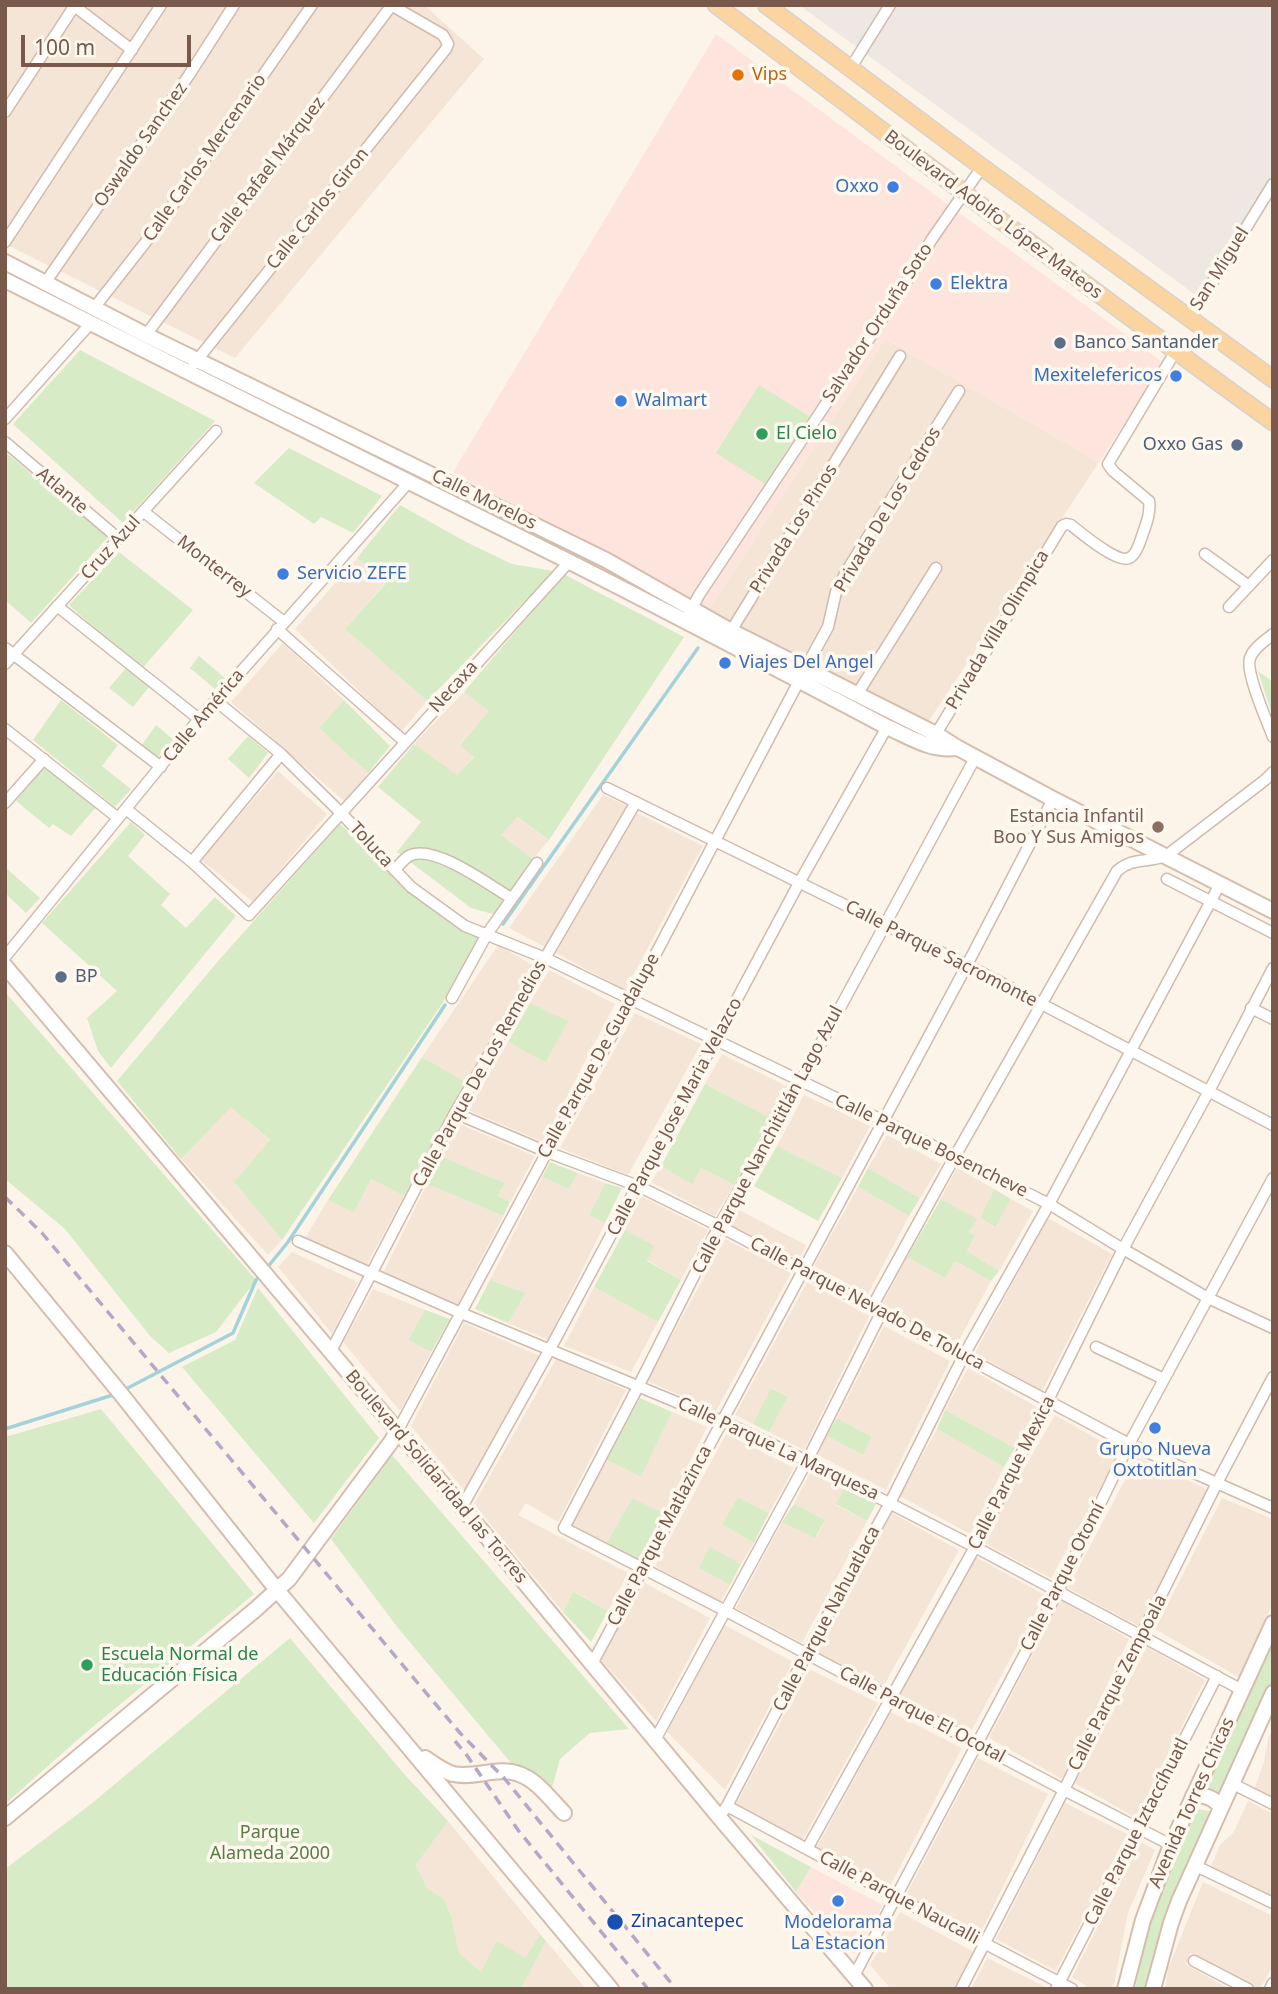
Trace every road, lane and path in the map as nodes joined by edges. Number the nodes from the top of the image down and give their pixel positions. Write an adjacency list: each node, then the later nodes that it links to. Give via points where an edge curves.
1 (161, 5): 9 (street)
2 (234, 5): 18 (street, Oswaldo Sanchez)
3 (312, 5): 19 (street, Calle Carlos Mercenario, via 156,229)
4 (716, 5): 14 (main road, Boulevard Adolfo López Mateos)
5 (766, 5): 10 (main road, Boulevard Adolfo López Mateos)
6 (890, 5): 10 (street)
7 (74, 6): 9 (street); 11 (street)
8 (391, 6): 22 (street, Calle Rafael Márquez); 25 (street, Calle Carlos Giron, via 443,35 448,44)
9 (132, 50): 15 (street)
10 (850, 69): 12 (main road, Boulevard Adolfo López Mateos)
11 (5, 112)
12 (982, 167): 14 (street, Salvador Orduña Soto); 20 (main road, Boulevard Adolfo López Mateos)
13 (1273, 184): 20 (street, San Miguel)
14 (963, 194): 23 (main road, Boulevard Adolfo López Mateos); 43 (street, Salvador Orduña Soto)
15 (5, 242)
16 (5, 262): 18 (main road, Calle Morelos)
17 (5, 280): 21 (main road, Calle Morelos)
18 (45, 283): 19 (main road, Calle Morelos)
19 (94, 308): 22 (main road, Calle Morelos)
20 (1190, 319): 27 (main road, Boulevard Adolfo López Mateos)
21 (90, 323): 26 (main road, Calle Morelos); 29 (street)
22 (146, 335): 25 (main road, Calle Morelos)
23 (1175, 352): 30 (main road, Boulevard Adolfo López Mateos); 56 (street, Privada Villa Olimpica, via 1108,464 1149,501 1150,513 1139,545 1125,559 1071,526 1062,526)
24 (900, 356): 45 (street, Privada Los Pinos)
25 (197, 360): 26 (street, Calle Carlos Giron); 43 (main road, Calle Morelos, via 606,560)
26 (187, 373): 33 (main road, Calle Morelos)
27 (1273, 379)
28 (959, 391): 50 (street, Privada De Los Cedros, via 846,572 828,627)
29 (5, 419)
30 (1273, 422)
31 (216, 431): 34 (street, Cruz Azul)
32 (5, 442): 35 (street, Atlante)
33 (410, 482): 38 (main road, Calle Morelos); 44 (street, Calle América)
34 (144, 512): 35 (street, Cruz Azul); 44 (street, Monterrey)
35 (119, 539): 41 (street, Cruz Azul)
36 (1205, 554): 40 (street)
37 (1273, 560): 40 (street)
38 (569, 562): 43 (main road, Calle Morelos); 58 (street, Necaxa)
39 (936, 568): 51 (street)
40 (1249, 586): 42 (street)
41 (57, 606): 48 (street, Cruz Azul); 53 (street)
42 (1229, 607)
43 (688, 615): 45 (main road, Calle Morelos); 50 (main road, Calle Morelos)
44 (281, 625): 52 (street, Calle América); 58 (street, Monterrey)
45 (731, 631): 50 (main road, Calle Morelos)
46 (1273, 634): 57 (street, via 1256,648 1249,670)
47 (5, 648): 48 (street)
48 (14, 655): 49 (street, Cruz Azul); 63 (street)
49 (5, 664)
50 (802, 675): 51 (main road, Calle Morelos); 54 (main road, Calle Morelos); 72 (street, Calle Parque De Guadalupe)
51 (856, 696): 56 (main road, Calle Morelos)
52 (216, 701): 53 (street, Calle América); 60 (street, Toluca)
53 (199, 719): 63 (street, Calle América)
54 (887, 727): 59 (main road, Calle Morelos, via 930,747); 78 (street, Calle Parque Jose Maria Velazco)
55 (5, 729): 62 (street)
56 (936, 734): 59 (main road, Calle Morelos)
57 (1273, 737)
58 (405, 741): 70 (street, Necaxa)
59 (958, 748): 61 (main road, Calle Morelos)
60 (281, 754): 70 (street, Toluca); 74 (street)
61 (975, 758): 66 (main road, Calle Morelos); 83 (street, Calle Parque Nanchititlán Lago Azul)
62 (44, 760): 68 (street); 71 (street)
63 (161, 767): 69 (street, Calle América)
64 (1270, 779): 73 (street)
65 (607, 788): 67 (street, Calle Parque Sacromonte)
66 (1053, 799): 73 (main road, Calle Morelos); 88 (street, Calle Parque Matlazinca)
67 (636, 802): 72 (street, Calle Parque Sacromonte); 87 (street, Calle Parque De Los Remedios)
68 (5, 803)
69 (127, 809): 71 (street, Calle América); 74 (street)
70 (341, 813): 74 (street, Necaxa, via 249,915); 76 (street, Toluca)
71 (118, 818): 86 (street, Calle América)
72 (714, 840): 78 (street, Calle Parque Sacromonte); 92 (street, Calle Parque De Guadalupe)
73 (1166, 856): 79 (main road, Calle Morelos); 93 (street, via 1133,861 1117,871)
74 (192, 862)
75 (537, 863): 80 (street)
76 (394, 870): 80 (street, via 411,855 443,857); 85 (street, Toluca, via 435,906)
77 (1167, 879): 81 (street)
78 (799, 883): 83 (street, Calle Parque Sacromonte); 96 (street, Calle Parque Jose Maria Velazco)
79 (1220, 884): 81 (street, Calle Parque Nahuatlaca); 82 (main road, Calle Morelos)
80 (511, 898): 85 (street)
81 (1211, 901): 84 (street); 97 (street, Calle Parque Nahuatlaca)
82 (1273, 911)
83 (883, 925): 88 (street, Calle Parque Sacromonte); 98 (street, Calle Parque Nanchititlán Lago Azul)
84 (1273, 933)
85 (487, 934): 87 (street, Toluca); 91 (street)
86 (5, 957)
87 (545, 958): 92 (street, Calle Parque Bosencheve); 100 (street, Calle Parque De Los Remedios)
88 (967, 965): 93 (street, Calle Parque Sacromonte); 101 (street, Calle Parque Matlazinca)
89 (5, 966): 120 (main road, Boulevard Solidaridad las Torres)
90 (1273, 968): 94 (street, Calle Parque Mexica)
91 (452, 998)
92 (631, 1001): 96 (street, Calle Parque Bosencheve); 103 (street, Calle Parque De Guadalupe)
93 (1041, 1004): 97 (street, Calle Parque Sacromonte); 104 (street)
94 (1251, 1009): 95 (street); 99 (street, Calle Parque Mexica)
95 (1273, 1019)
96 (716, 1042): 98 (street, Calle Parque Bosencheve); 106 (street, Calle Parque Jose Maria Velazco)
97 (1131, 1049): 99 (street, Calle Parque Sacromonte); 107 (street, Calle Parque Nahuatlaca)
98 (800, 1082): 101 (street, Calle Parque Bosencheve); 108 (street, Calle Parque Nanchititlán Lago Azul)
99 (1209, 1091): 102 (street, Calle Parque Sacromonte); 110 (street, Calle Parque Mexica)
100 (455, 1113): 103 (street, Calle Parque Nevado De Toluca); 113 (street, Calle Parque De Los Remedios)
101 (884, 1121): 104 (street, Calle Parque Bosencheve); 112 (street, Calle Parque Matlazinca)
102 (1273, 1125)
103 (547, 1152): 106 (street, Calle Parque Nevado De Toluca); 116 (street, Calle Parque De Guadalupe)
104 (954, 1158): 107 (street, Calle Parque Bosencheve); 115 (street)
105 (1273, 1178): 114 (street, Calle Parque Otomí)
106 (638, 1186): 108 (street, Calle Parque Nevado De Toluca); 119 (street, Calle Parque Jose Maria Velazco)
107 (1049, 1204): 110 (street, Calle Parque Bosencheve); 121 (street, Calle Parque Nahuatlaca)
108 (719, 1226): 112 (street, Calle Parque Nevado De Toluca); 124 (street, Calle Parque Nanchititlán Lago Azul)
109 (298, 1241): 113 (street, Calle Parque La Marquesa)
110 (1123, 1250): 114 (street, Calle Parque Bosencheve); 125 (street, Calle Parque Mexica)
111 (5, 1253): 137 (main road)
112 (804, 1271): 115 (street, Calle Parque Nevado De Toluca); 126 (street, Calle Parque Matlazinca)
113 (371, 1275): 116 (street, Calle Parque La Marquesa); 120 (street, Calle Parque De Los Remedios)
114 (1208, 1298): 117 (street, Calle Parque Bosencheve); 123 (street, Calle Parque Otomí)
115 (877, 1310): 121 (street, Calle Parque Nevado De Toluca); 129 (street)
116 (461, 1313): 119 (street, Calle Parque La Marquesa); 127 (street, Calle Parque De Guadalupe)
117 (1273, 1328)
118 (1096, 1347): 123 (street)
119 (550, 1349): 124 (street, Calle Parque La Marquesa); 132 (street, Calle Parque Jose Maria Velazco)
120 (331, 1351): 127 (main road, Boulevard Solidaridad las Torres)
121 (964, 1355): 125 (street, Calle Parque Nevado De Toluca); 131 (street, Calle Parque Nahuatlaca)
122 (1273, 1377): 130 (street, Calle Parque Zempoala)
123 (1164, 1379): 128 (street, Calle Parque Otomí)
124 (639, 1385): 126 (street, Calle Parque La Marquesa); 134 (street, Calle Parque Nanchititlán Lago Azul)
125 (1048, 1401): 128 (street, Calle Parque Nevado De Toluca); 135 (street, Calle Parque Mexica)
126 (722, 1421): 129 (street, Calle Parque La Marquesa); 136 (street, Calle Parque Matlazinca)
127 (398, 1430): 132 (main road, Boulevard Solidaridad las Torres); 137 (main road)
128 (1129, 1444): 130 (street, Calle Parque Nevado De Toluca); 138 (street, Calle Parque Otomí)
129 (807, 1461): 131 (street, Calle Parque La Marquesa); 141 (street)
130 (1217, 1483): 133 (street, Calle Parque Nevado De Toluca); 143 (street, Calle Parque Zempoala)
131 (890, 1503): 135 (street, Calle Parque La Marquesa); 144 (street, Calle Parque Nahuatlaca)
132 (462, 1507): 145 (main road, Boulevard Solidaridad las Torres)
133 (1273, 1508)
134 (565, 1526): 136 (street, Calle Parque El Ocotal)
135 (975, 1546): 138 (street, Calle Parque La Marquesa); 148 (street, Calle Parque Mexica)
136 (644, 1568): 141 (street, Calle Parque El Ocotal); 145 (street, Calle Parque Matlazinca)
137 (277, 1590): 139 (main road); 140 (main road)
138 (1059, 1591): 143 (street, Calle Parque La Marquesa); 151 (street, Calle Parque Otomí)
139 (292, 1606): 140 (main road); 152 (main road)
140 (256, 1609): 160 (main road)
141 (726, 1611): 144 (street, Calle Parque El Ocotal); 150 (street)
142 (1273, 1623): 147 (main road, Avenida Torres Chicas)
143 (1142, 1636): 146 (street, Calle Parque La Marquesa); 154 (street, Calle Parque Zempoala)
144 (807, 1653): 148 (street, Calle Parque El Ocotal); 158 (street, Calle Parque Nahuatlaca)
145 (592, 1664): 150 (main road, Boulevard Solidaridad las Torres)
146 (1217, 1676): 147 (street, Calle Parque La Marquesa); 161 (street, Calle Parque Iztaccíhuatl)
147 (1242, 1690): 155 (main road, Avenida Torres Chicas)
148 (891, 1698): 151 (street, Calle Parque El Ocotal); 163 (street, Calle Parque Mexica)
149 (1272, 1698): 153 (main road, Avenida Torres Chicas)
150 (656, 1740): 158 (main road, Boulevard Solidaridad las Torres)
151 (976, 1743): 154 (street, Calle Parque El Ocotal); 165 (street, Calle Parque Otomí)
152 (409, 1747): 159 (main road, via 452,1773 523,1775); 172 (main road)
153 (1231, 1783): 156 (street); 157 (main road, Avenida Torres Chicas)
154 (1064, 1790): 161 (street, Calle Parque El Ocotal); 167 (street, Calle Parque Zempoala)
155 (1194, 1796): 157 (main road, via 1205,1796); 162 (main road, Avenida Torres Chicas)
156 (1273, 1804)
157 (1221, 1807): 164 (main road, Avenida Torres Chicas)
158 (723, 1811): 163 (street, Calle Parque Naucalli); 169 (main road, Boulevard Solidaridad las Torres)
159 (564, 1813)
160 (5, 1818)
161 (1139, 1830): 162 (street, Calle Parque El Ocotal); 171 (street, Calle Parque Iztaccíhuatl)
162 (1171, 1845): 176 (main road, Avenida Torres Chicas, via 1143,1920)
163 (807, 1849): 165 (street, Calle Parque Naucalli)
164 (1196, 1866): 166 (street); 177 (main road, Avenida Torres Chicas, via 1171,1923)
165 (896, 1897): 167 (street, Calle Parque Naucalli); 169 (street, Calle Parque Otomí)
166 (1273, 1903)
167 (985, 1943): 171 (street, Calle Parque Naucalli); 174 (street, Calle Parque Zempoala)
168 (1194, 1961): 178 (street)
169 (854, 1976): 173 (main road, Boulevard Solidaridad las Torres)
170 (1273, 1983): 179 (street)
171 (1058, 1985): 175 (street, Calle Parque Naucalli)
172 (611, 1989)
173 (865, 1989)
174 (961, 1989)
175 (1072, 1989)
176 (1125, 1989)
177 (1153, 1989)
178 (1248, 1989)
179 (1270, 1989)

